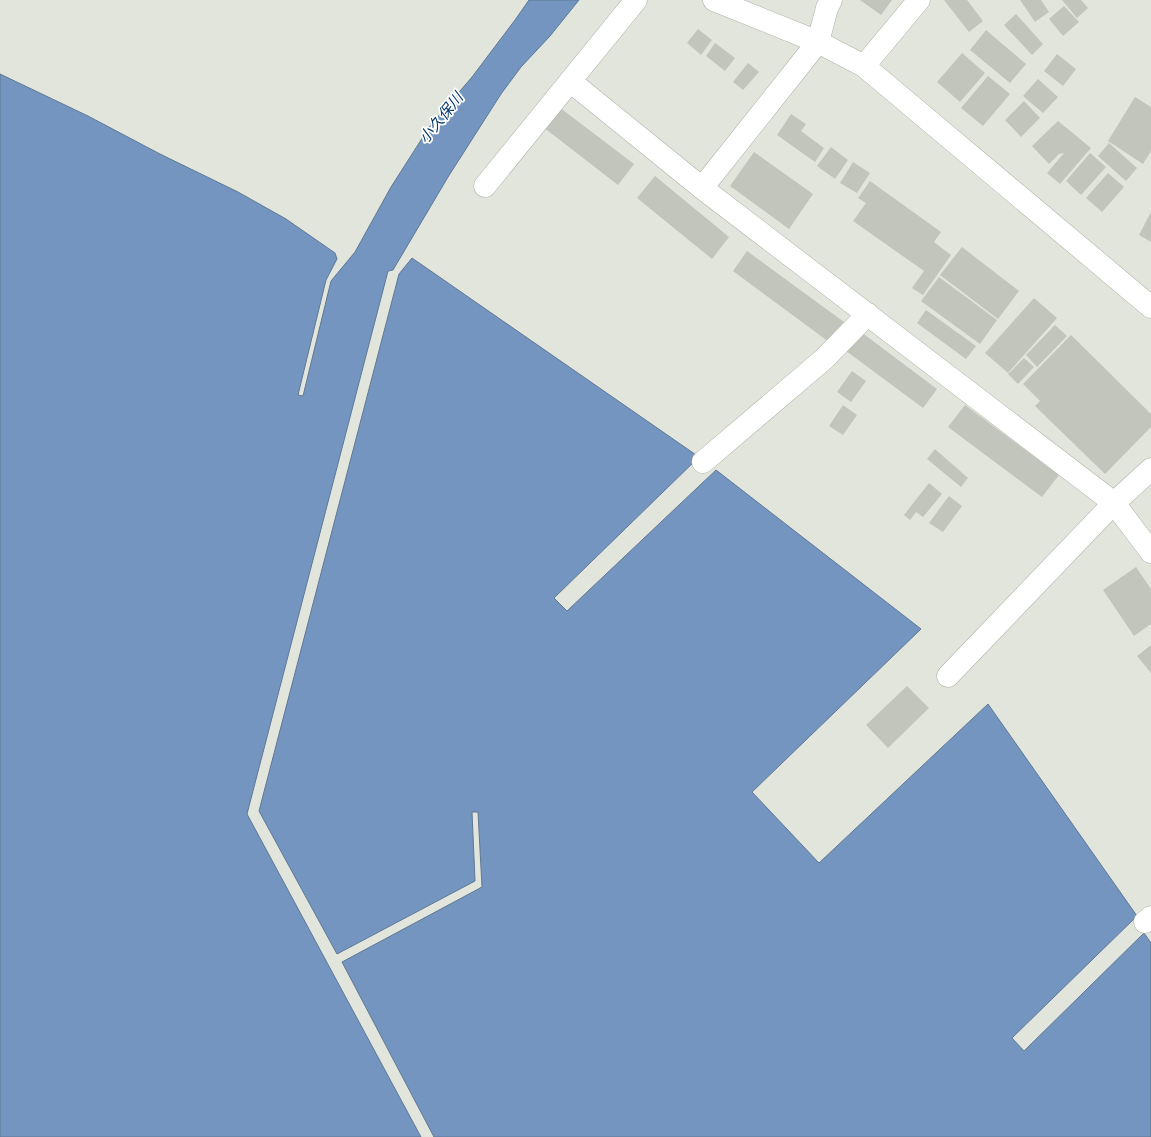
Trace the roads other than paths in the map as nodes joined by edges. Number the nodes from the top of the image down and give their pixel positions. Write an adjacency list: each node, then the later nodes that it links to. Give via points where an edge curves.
1 (636, 0): 7 (street)
2 (714, 0): 5 (street)
3 (919, 0): 6 (street)
4 (825, 3): 5 (street)
5 (818, 42): 6 (street); 9 (street)
6 (864, 66): 10 (street)
7 (570, 81): 8 (street); 9 (street)
8 (485, 186)
9 (702, 188): 11 (street)
10 (1151, 307)
11 (868, 314): 12 (street, via 824,359); 14 (street)
12 (703, 462)
13 (1151, 469): 14 (street)
14 (1114, 503): 15 (street); 16 (street)
15 (1151, 552)
16 (948, 676)

